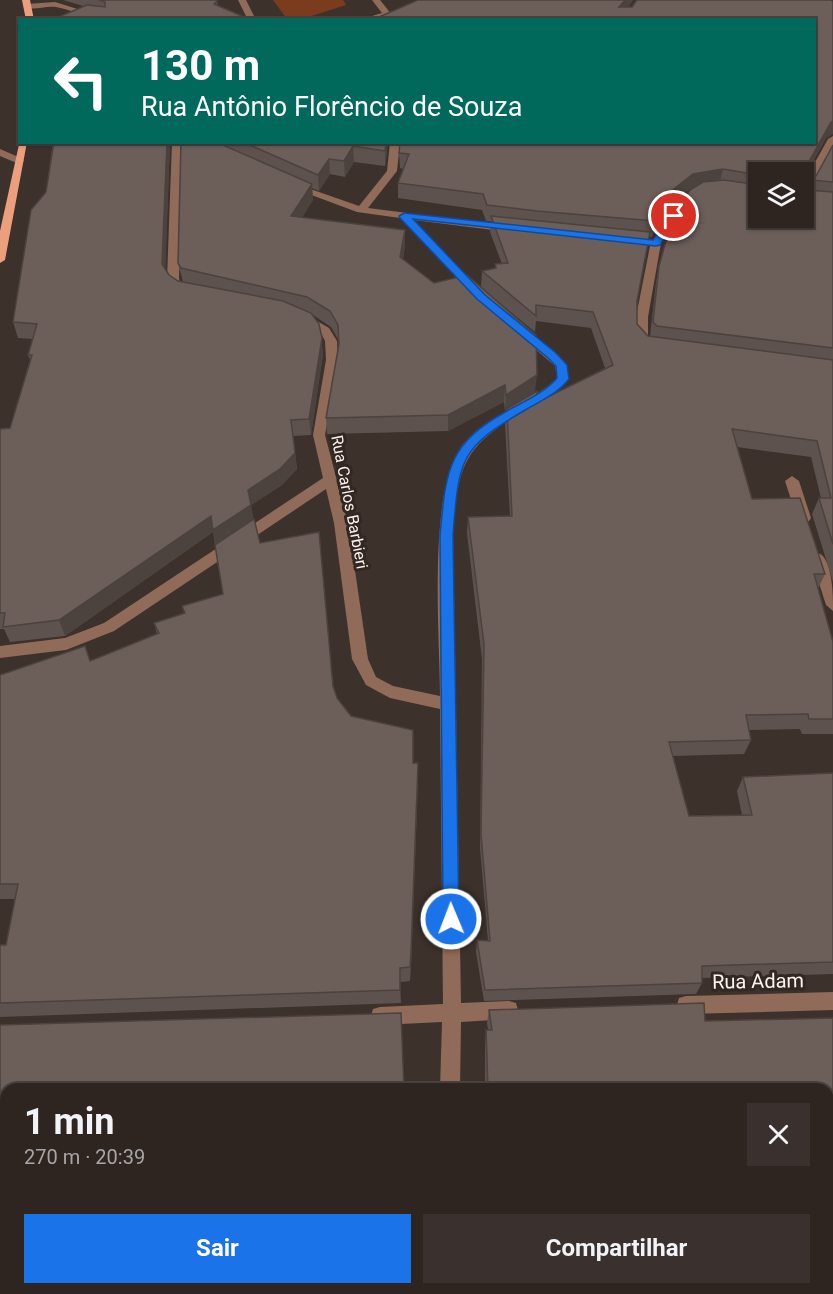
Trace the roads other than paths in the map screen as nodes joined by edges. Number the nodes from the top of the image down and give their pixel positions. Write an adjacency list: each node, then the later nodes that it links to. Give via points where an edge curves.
1 (242, 0): 7 (street)
2 (376, 0): 4 (street)
3 (27, 3): 5 (main road); 6 (street, via 55,4)
4 (390, 17)
5 (30, 18)
6 (97, 18)
7 (251, 18)
8 (833, 139): 14 (street)
9 (22, 144): 13 (main road)
10 (177, 144): 24 (street, via 173,279 178,288)
11 (395, 144): 17 (street, via 392,171)
12 (0, 152): 13 (street)
13 (19, 160): 18 (main road)
14 (814, 173)
15 (280, 180): 17 (street)
16 (698, 194): 22 (street, via 685,199)
17 (361, 210): 19 (street)
18 (4, 216): 23 (main road)
19 (404, 216): 20 (street); 25 (street)
20 (524, 230)
21 (612, 239): 22 (street)
22 (656, 243): 28 (street, via 642,317 642,340)
23 (0, 260)
24 (197, 296)
25 (489, 303)
26 (293, 315): 29 (street, Rua Carlos Barbieri, via 318,325 331,341 332,360 319,435)
27 (512, 322): 33 (street, via 561,365 563,379 553,390 496,422 470,442 456,466 446,535)
28 (656, 350)
29 (330, 480): 32 (street, via 110,627 66,644); 33 (street, Rua Carlos Barbieri, via 360,659 371,681 390,692)
30 (792, 481): 31 (street)
31 (833, 605)
32 (0, 652)
33 (449, 704): 37 (street)
34 (833, 1001): 35 (street, Rua Adam)
35 (669, 1005)
36 (532, 1009): 37 (street)
37 (452, 1012): 38 (street); 39 (street)
38 (364, 1017)
39 (450, 1083)

